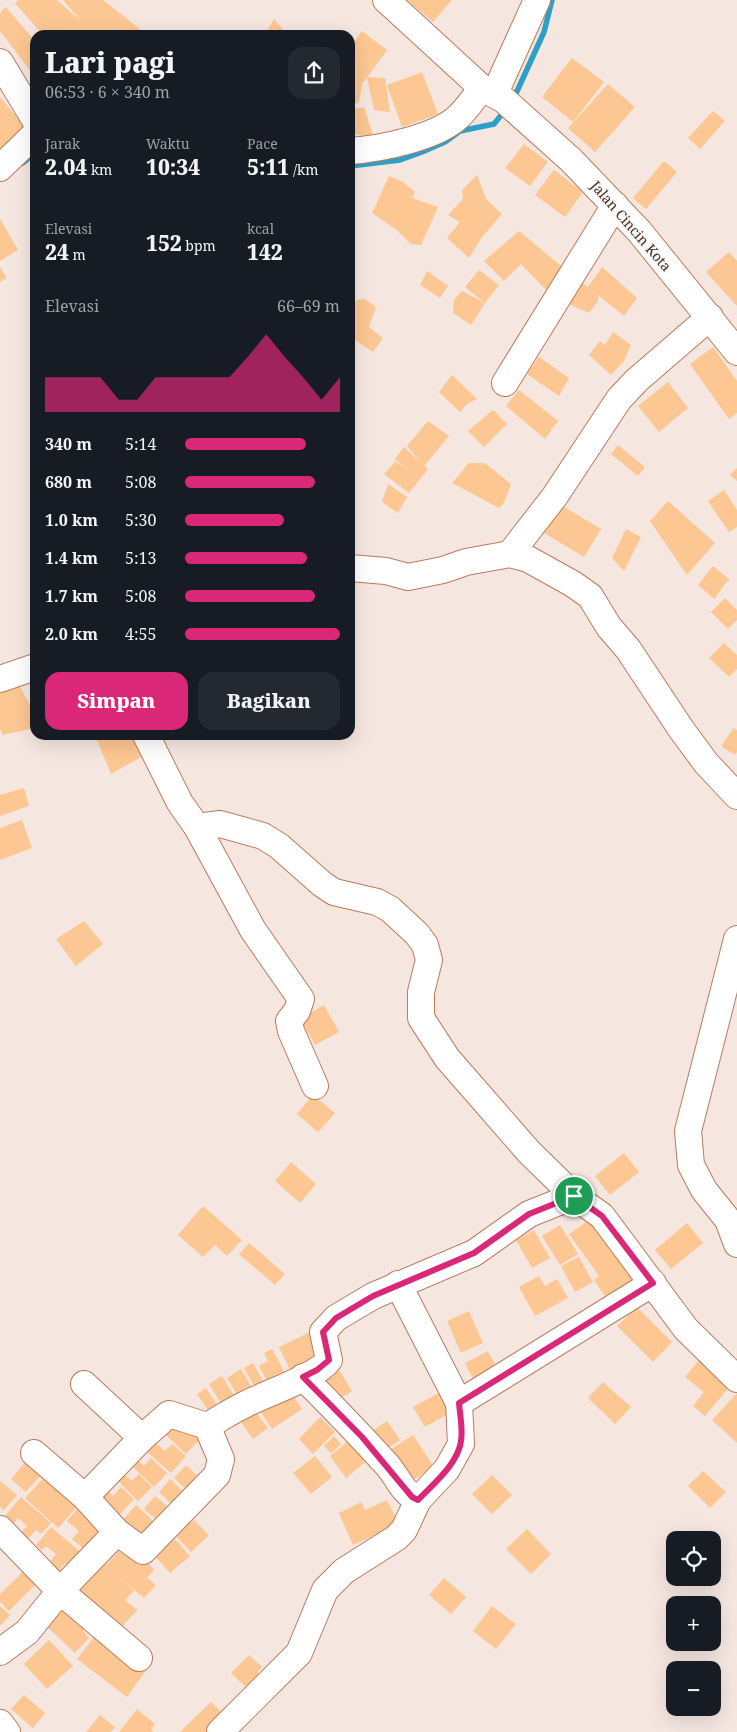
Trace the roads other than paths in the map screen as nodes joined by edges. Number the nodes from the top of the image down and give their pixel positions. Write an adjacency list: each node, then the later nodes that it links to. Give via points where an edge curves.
1 (386, 0): 4 (street, Jalan Cincin Kota)
2 (537, 0): 4 (street)
3 (0, 62): 5 (street)
4 (499, 98): 7 (street, via 419,138); 9 (street, Jalan Cincin Kota, via 572,160)
5 (30, 112)
6 (30, 139): 8 (street)
7 (355, 150)
8 (0, 168)
9 (615, 205): 10 (street, Jalan Cincin Kota); 12 (street)
10 (710, 317): 11 (street, Jalan Cincin Kota); 13 (street, via 619,399 555,496)
11 (737, 352)
12 (506, 382)
13 (510, 554): 14 (street, via 408,576); 18 (street, via 528,559 590,596 681,729 706,763)
14 (355, 568)
15 (30, 669): 16 (street)
16 (0, 679)
17 (148, 740): 19 (street, via 180,803)
18 (737, 796)
19 (197, 827): 21 (street, via 253,930 301,998 290,1021 290,1031); 22 (street, via 220,824 263,836 334,892 377,902 404,921 425,945 429,960 420,1010 425,1026 466,1082)
20 (737, 939): 23 (street, via 688,1131 692,1165 704,1190 728,1220)
21 (315, 1086)
22 (574, 1196): 24 (street, via 602,1216); 25 (street, via 529,1214 474,1253)
23 (737, 1244)
24 (653, 1283): 27 (street, via 686,1329); 29 (street)
25 (398, 1284): 26 (street, via 328,1325 323,1332 329,1360); 29 (street)
26 (303, 1377): 30 (street); 34 (street, via 385,1463 406,1492)
27 (737, 1379)
28 (84, 1384): 31 (street)
29 (459, 1403): 34 (street, via 461,1444 447,1469)
30 (207, 1426): 31 (street, via 169,1414); 36 (street, via 222,1459 217,1475 143,1551)
31 (142, 1438): 33 (street)
32 (34, 1453): 33 (street)
33 (86, 1497): 36 (street)
34 (418, 1500): 42 (street, via 404,1530 396,1538 344,1571 325,1590 299,1653)
35 (0, 1529): 37 (street)
36 (117, 1532): 37 (street)
37 (60, 1590): 38 (street, via 27,1632); 39 (street)
38 (0, 1652)
39 (139, 1658)
40 (0, 1722): 41 (street)
41 (7, 1732)
42 (220, 1732)

